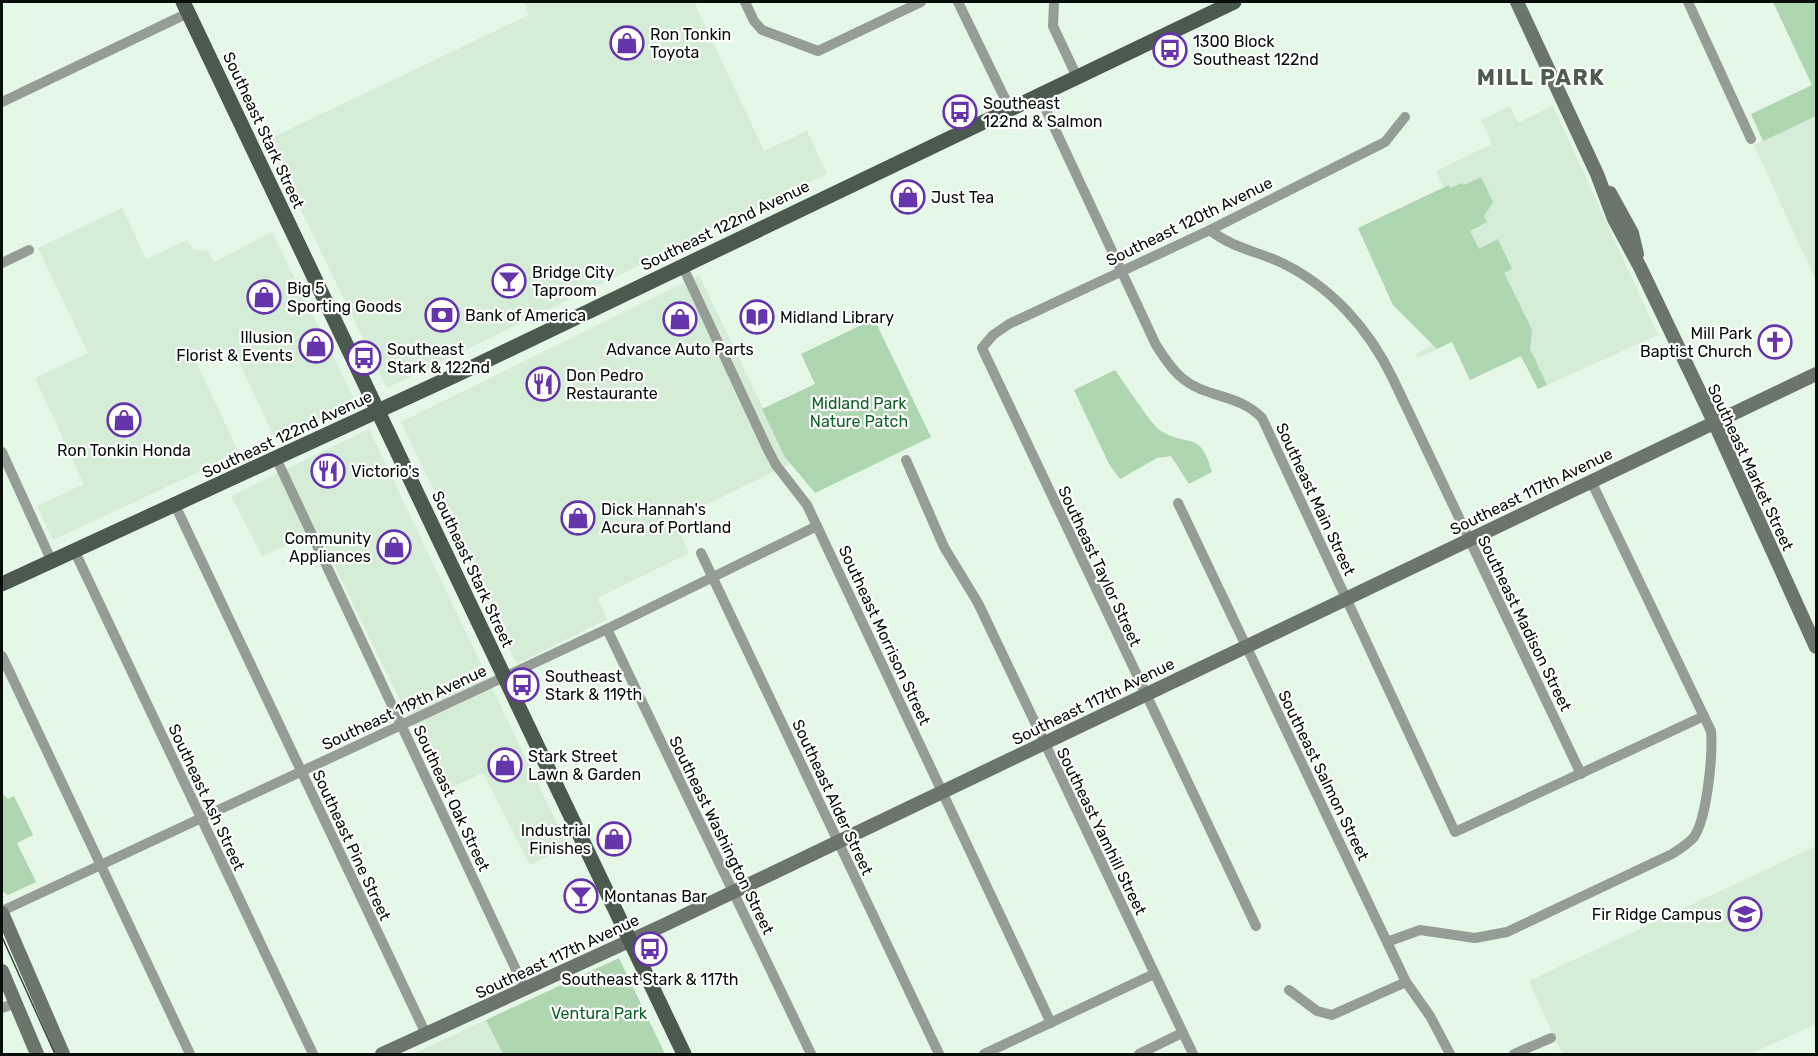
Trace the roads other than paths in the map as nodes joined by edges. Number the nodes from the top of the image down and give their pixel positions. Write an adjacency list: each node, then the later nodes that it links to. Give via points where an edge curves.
1 (745, 2): 2 (street, via 762,30 818,51)
2 (921, 2)
3 (958, 2): 12 (street)
4 (1054, 2): 9 (street, via 1053,26)
5 (1234, 2): 9 (main road, Southeast 122nd Avenue)
6 (1517, 2): 23 (street, Southeast Market Street, via 1597,174 1632,233 1640,267)
7 (1688, 2): 14 (street)
8 (186, 7): 11 (street); 22 (main road, Southeast Stark Street)
9 (1077, 77): 10 (main road, Southeast 122nd Avenue)
10 (1039, 95): 12 (main road, Southeast 122nd Avenue); 19 (street, Southeast Main Street)
11 (2, 102)
12 (1010, 109): 18 (main road, Southeast 122nd Avenue)
13 (1406, 117): 15 (street, Southeast 120th Avenue, via 1385,142)
14 (1751, 139)
15 (1210, 230): 19 (street, Southeast 120th Avenue); 31 (street, Southeast Madison Street, via 1225,242 1299,272 1354,318 1389,370)
16 (29, 250): 17 (street)
17 (2, 263)
18 (682, 265): 22 (main road, Southeast 122nd Avenue); 30 (street, Southeast Morrison Street, via 767,448 801,495)
19 (1121, 271): 20 (street, Southeast 120th Avenue, via 1009,324); 37 (street, Southeast Main Street, via 1168,364 1190,384 1244,403 1262,418)
20 (982, 348): 43 (street, Southeast Taylor Street)
21 (1816, 374): 23 (street, Southeast 117th Avenue)
22 (378, 411): 25 (main road, Southeast 122nd Avenue); 42 (main road, Southeast Stark Street)
23 (1714, 422): 27 (street, Southeast 117th Avenue); 40 (street, Southeast Market Street)
24 (2, 452): 34 (street)
25 (276, 459): 29 (main road, Southeast 122nd Avenue); 45 (street, Southeast Oak Street)
26 (906, 460): 46 (street, Southeast Yamhill Street, via 944,547 978,603)
27 (1591, 481): 31 (street, Southeast 117th Avenue); 44 (street)
28 (1178, 503): 39 (street, Southeast Salmon Street)
29 (175, 505): 32 (main road, Southeast 122nd Avenue); 47 (street, Southeast Pine Street)
30 (817, 526): 35 (street, Southeast 119th Avenue); 49 (street, Southeast Morrison Street)
31 (1468, 540): 37 (street, Southeast 117th Avenue); 48 (street, Southeast Madison Street)
32 (75, 552): 34 (main road, Southeast 122nd Avenue); 50 (street, Southeast Ash Street)
33 (701, 553): 35 (street, Southeast Alder Street)
34 (52, 562): 36 (main road, Southeast 122nd Avenue)
35 (712, 577): 38 (street, Southeast 119th Avenue); 51 (street, Southeast Alder Street)
36 (2, 584)
37 (1345, 598): 39 (street, Southeast 117th Avenue); 48 (street, Southeast Main Street, via 1455,832)
38 (607, 629): 42 (street, Southeast 119th Avenue); 53 (street, Southeast Washington Street)
39 (1245, 646): 43 (street, Southeast 117th Avenue); 57 (street, Southeast Salmon Street)
40 (1816, 647)
41 (2, 656): 52 (street)
42 (504, 677): 45 (street, Southeast 119th Avenue); 56 (main road, Southeast Stark Street)
43 (1144, 695): 46 (street, Southeast 117th Avenue); 55 (street, Southeast Taylor Street)
44 (1704, 716): 48 (street); 57 (street, via 1712,746 1699,826 1694,837 1672,854 1507,932 1475,938 1420,930)
45 (402, 725): 47 (street, Southeast 119th Avenue); 61 (street, Southeast Oak Street)
46 (1043, 743): 49 (street, Southeast 117th Avenue); 59 (street, Southeast Yamhill Street)
47 (301, 772): 50 (street, Southeast 119th Avenue); 67 (street, Southeast Pine Street)
48 (1581, 774)
49 (941, 792): 51 (street, Southeast 117th Avenue); 65 (street, Southeast Morrison Street)
50 (200, 818): 52 (street, Southeast 119th Avenue); 72 (street, Southeast Ash Street)
51 (837, 842): 53 (street, Southeast 117th Avenue); 76 (street, Southeast Alder Street)
52 (100, 865): 54 (street, Southeast 119th Avenue); 71 (street)
53 (732, 892): 56 (street, Southeast 117th Avenue); 75 (street, Southeast Washington Street)
54 (2, 912): 70 (street)
55 (1256, 926)
56 (630, 941): 61 (street, Southeast 117th Avenue); 74 (main road, Southeast Stark Street)
57 (1387, 942): 60 (street, Southeast Salmon Street)
58 (2, 971): 63 (street)
59 (1154, 974): 65 (street); 66 (street, Southeast Yamhill Street)
60 (1406, 982): 62 (street, via 1332,1015 1317,1011); 80 (street, Southeast Salmon Street, via 1434,1021)
61 (525, 988): 67 (street, Southeast 117th Avenue)
62 (1289, 990)
63 (16, 1003): 64 (street); 69 (street)
64 (2, 1008)
65 (1052, 1023): 77 (street)
66 (1182, 1033): 78 (street); 79 (street, Southeast Yamhill Street)
67 (426, 1034): 73 (street, Southeast 117th Avenue)
68 (1551, 1038): 81 (street)
69 (37, 1054)
70 (63, 1054)
71 (190, 1054)
72 (313, 1054)
73 (382, 1054)
74 (684, 1054)
75 (811, 1054)
76 (939, 1054)
77 (984, 1054)
78 (1139, 1054)
79 (1193, 1054)
80 (1450, 1054)
81 (1514, 1054)

